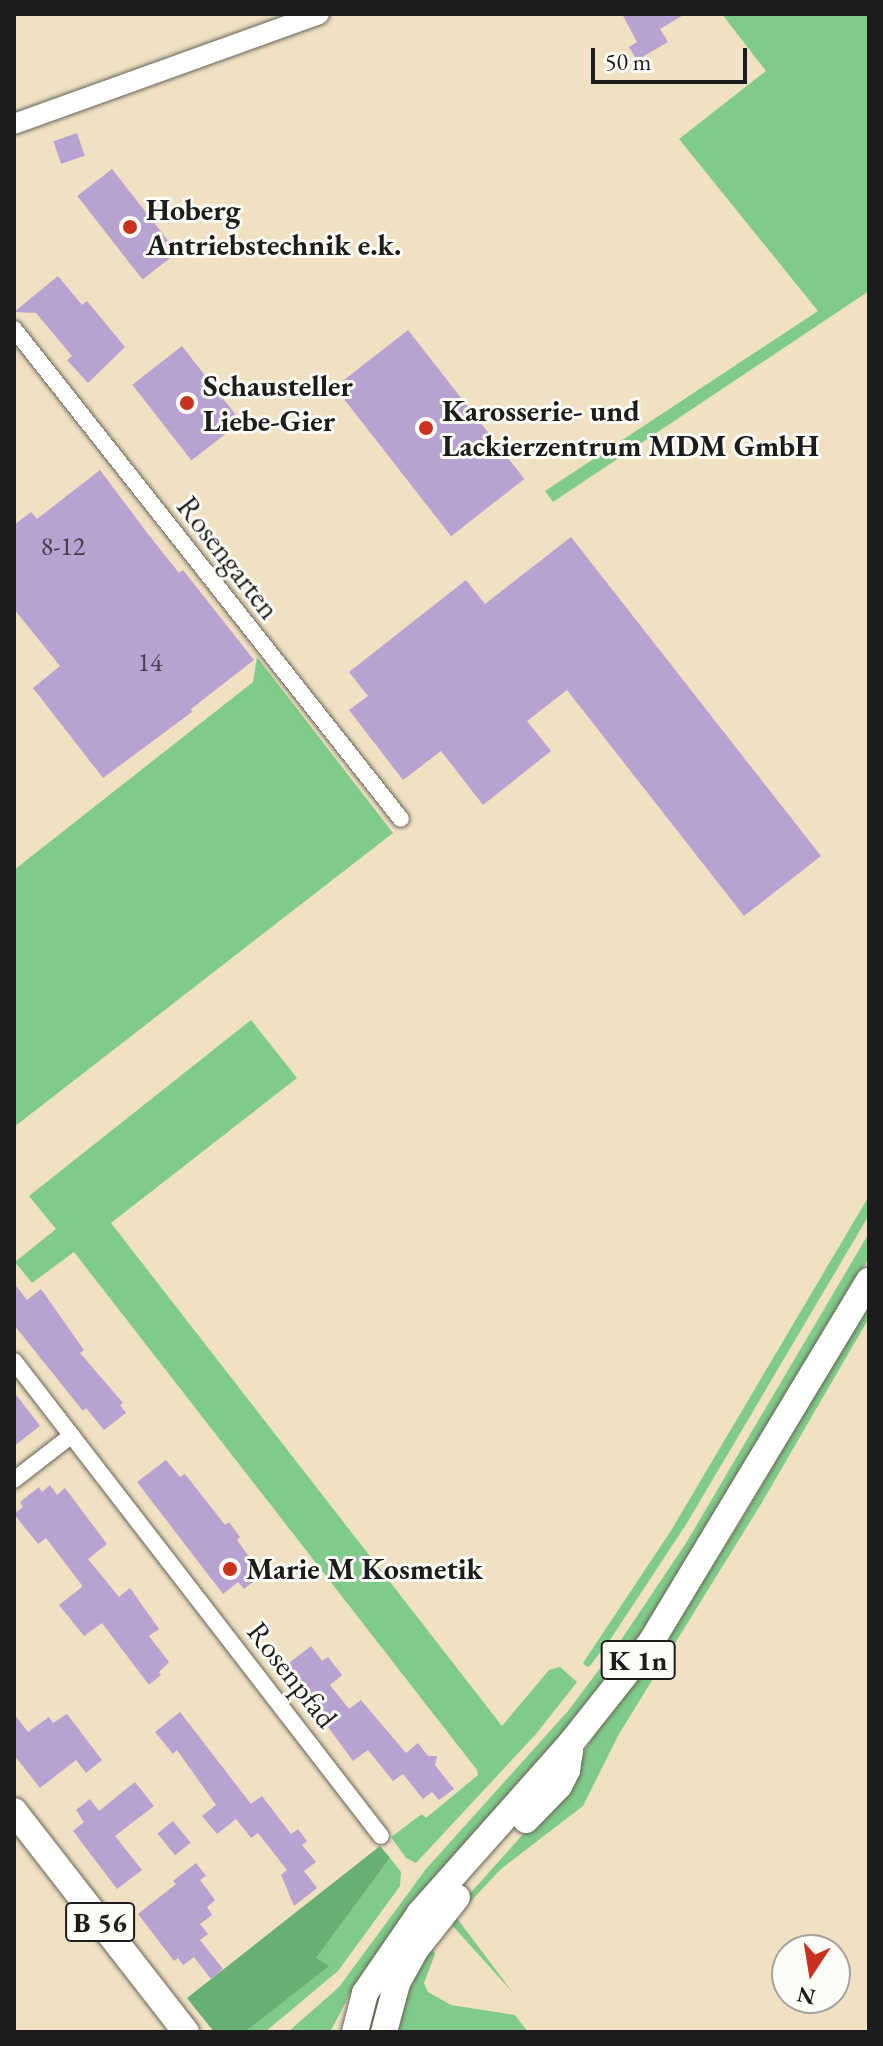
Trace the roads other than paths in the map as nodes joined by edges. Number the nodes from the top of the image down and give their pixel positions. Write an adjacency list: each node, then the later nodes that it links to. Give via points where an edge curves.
1 (319, 14): 2 (street)
2 (14, 124)
3 (14, 329): 4 (street, Rosengarten)
4 (401, 819)
5 (869, 1281): 9 (main road, K 1n, via 690,1582 651,1642)
6 (14, 1361): 7 (street, Rosenpfad)
7 (72, 1435): 8 (street); 11 (street, Rosenpfad)
8 (14, 1480)
9 (571, 1743): 12 (main road, K 1n, via 420,1913); 16 (main road, K 1n, via 559,1786 416,1949 397,1983)
10 (14, 1811): 13 (main road, B 56)
11 (381, 1836)
12 (359, 2006): 14 (main road, K 1n); 15 (main road, K 1n)
13 (186, 2032)
14 (335, 2032)
15 (355, 2032)
16 (384, 2032)

